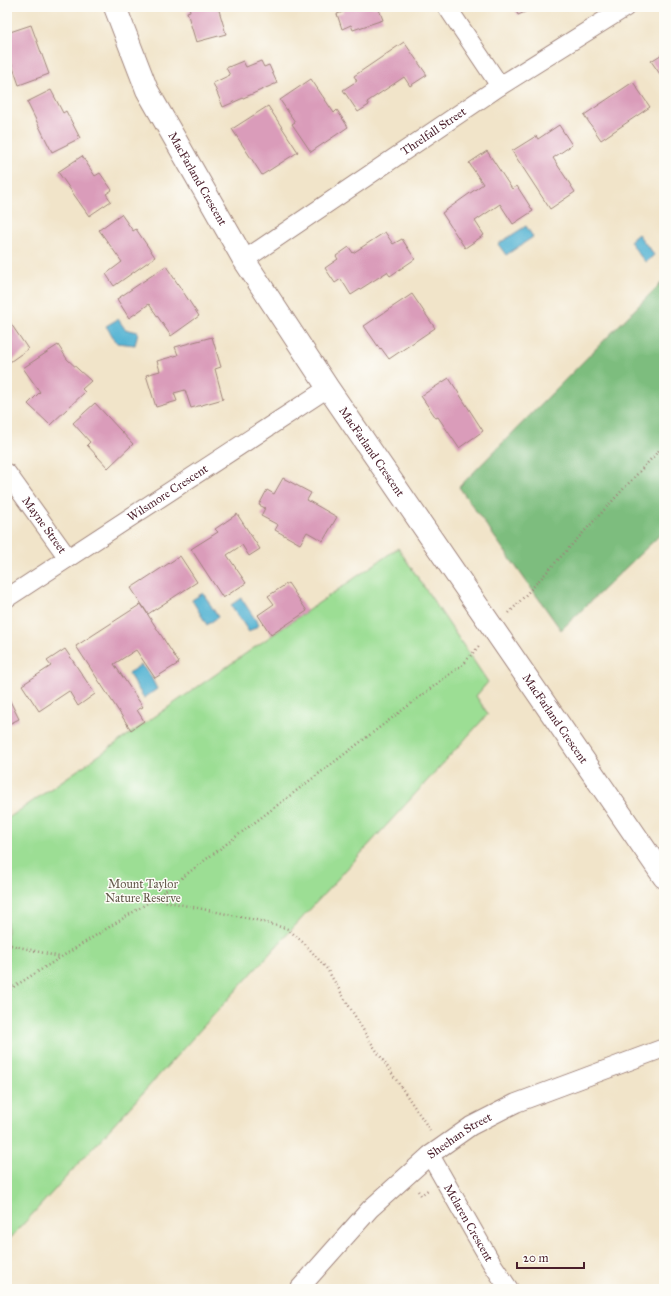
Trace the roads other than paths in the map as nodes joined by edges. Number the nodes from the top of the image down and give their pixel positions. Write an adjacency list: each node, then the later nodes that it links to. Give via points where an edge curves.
1 (115, 7): 5 (street, MacFarland Crescent, via 147,90)
2 (447, 7): 4 (street)
3 (626, 7): 4 (street, Threlfall Street)
4 (500, 86): 5 (street, Threlfall Street)
5 (244, 260): 6 (street, MacFarland Crescent)
6 (328, 388): 8 (street, Wilsmore Crescent); 10 (street, MacFarland Crescent)
7 (7, 473): 8 (street, Mayne Street)
8 (68, 558): 9 (street, Wilsmore Crescent)
9 (7, 598)
10 (664, 876)
11 (664, 1048): 12 (street, Sheehan Street, via 516,1103 470,1126)
12 (436, 1151): 13 (street, Sheehan Street, via 370,1209); 14 (street, Mclaren Crescent, via 491,1262)
13 (299, 1289)
14 (509, 1289)

